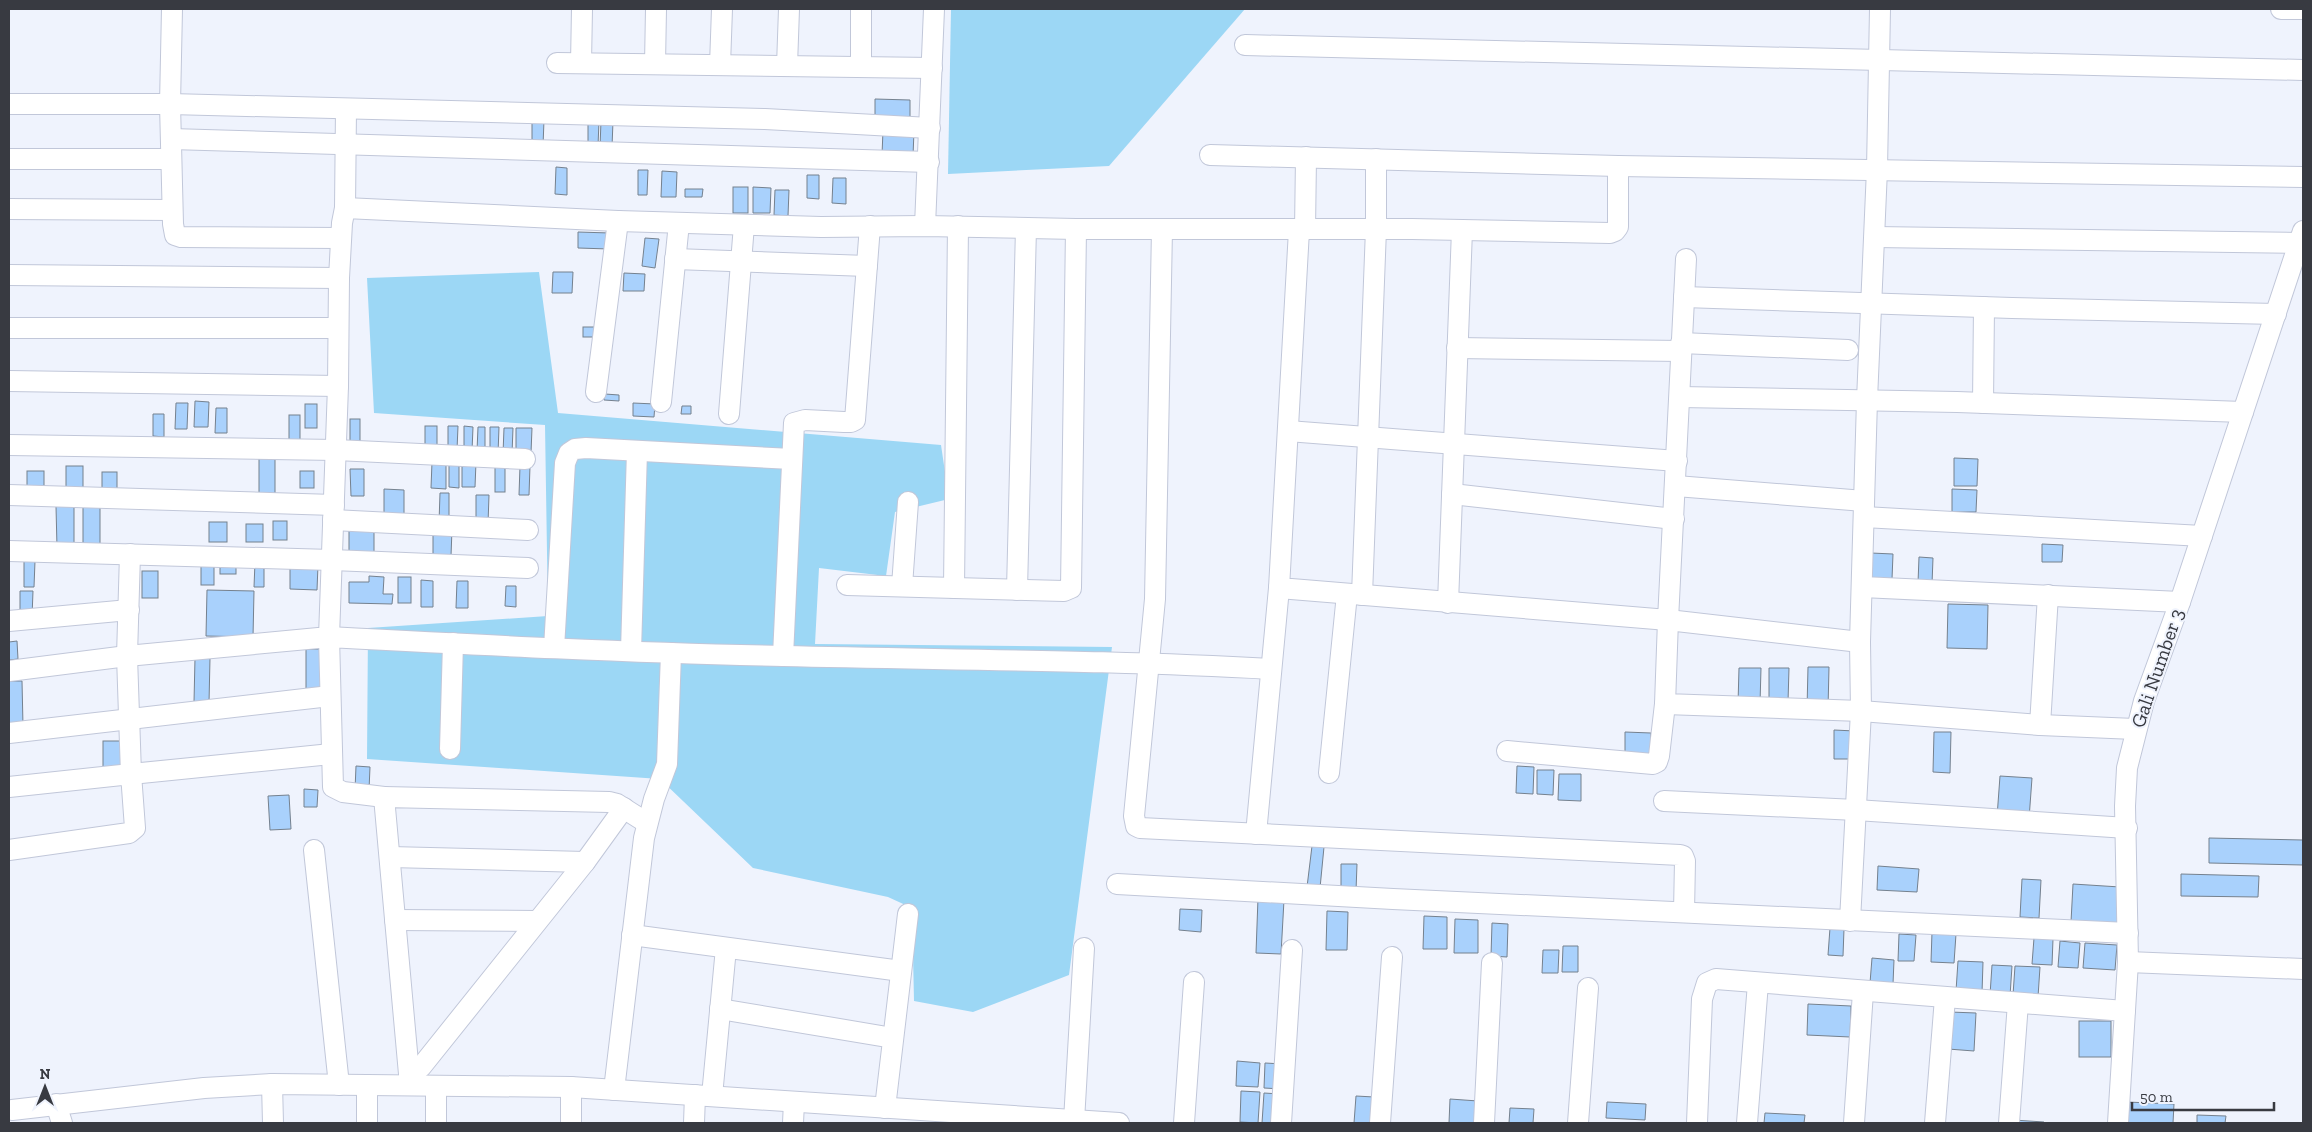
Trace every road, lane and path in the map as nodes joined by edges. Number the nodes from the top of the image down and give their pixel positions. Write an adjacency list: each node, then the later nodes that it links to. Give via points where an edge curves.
1 (172, 9): 22 (street)
2 (582, 9): 14 (street)
3 (656, 9): 15 (street)
4 (722, 9): 16 (street)
5 (789, 9): 17 (street)
6 (861, 9): 18 (street)
7 (934, 9): 19 (street)
8 (1880, 9): 12 (street)
9 (2281, 9): 10 (street)
10 (2303, 10)
11 (1245, 45): 12 (street)
12 (1879, 61): 20 (street); 34 (street)
13 (557, 63): 14 (street)
14 (581, 64): 15 (street)
15 (655, 64): 16 (street)
16 (720, 65): 17 (street)
17 (787, 66): 18 (street)
18 (861, 67): 19 (street)
19 (932, 68): 24 (street)
20 (2303, 70)
21 (9, 104): 22 (street)
22 (170, 104): 23 (street); 25 (street)
23 (346, 109): 24 (street, via 765,119); 26 (street)
24 (930, 128): 32 (street)
25 (171, 139): 26 (street); 30 (street)
26 (346, 144): 32 (street); 36 (street)
27 (1210, 155): 28 (street)
28 (1306, 157): 31 (street); 49 (street)
29 (9, 159): 30 (street)
30 (171, 159): 38 (street)
31 (1376, 159): 33 (street); 48 (street)
32 (929, 162): 43 (street)
33 (1618, 166): 34 (street); 50 (street, via 1616,231)
34 (1877, 169): 35 (street); 52 (street)
35 (2303, 177)
36 (346, 208): 39 (street); 53 (street)
37 (9, 209): 38 (street)
38 (172, 210): 53 (street, via 173,230 181,237)
39 (618, 221): 40 (street); 71 (street)
40 (679, 223): 41 (street); 54 (street)
41 (744, 225): 42 (street); 56 (street)
42 (870, 226): 43 (street); 57 (street)
43 (926, 226): 44 (street)
44 (958, 226): 45 (street); 103 (street)
45 (1026, 228): 46 (street); 105 (street)
46 (1076, 228): 47 (street); 105 (street, via 1072,583 1064,591)
47 (1162, 228): 49 (street); 121 (street, via 1155,599)
48 (1376, 229): 49 (street); 50 (street); 79 (street)
49 (1302, 230): 78 (street)
50 (1462, 230): 67 (street)
51 (2302, 236): 52 (street); 63 (street, Gali Number 3)
52 (1875, 237): 61 (street)
53 (341, 238): 59 (street)
54 (675, 259): 56 (street); 74 (street)
55 (1686, 259): 60 (street)
56 (741, 263): 57 (street); 77 (street)
57 (867, 266): 85 (street, via 854,420 794,423)
58 (9, 275): 59 (street)
59 (339, 278): 65 (street)
60 (1684, 297): 61 (street); 66 (street)
61 (1872, 303): 62 (street); 73 (street)
62 (1984, 307): 63 (street); 75 (street)
63 (2276, 314): 76 (street, Gali Number 3)
64 (9, 328): 65 (street)
65 (338, 328): 70 (street)
66 (1681, 347): 67 (street); 68 (street); 72 (street)
67 (1457, 348): 81 (street)
68 (1848, 350)
69 (9, 381): 70 (street)
70 (338, 386): 82 (street)
71 (596, 392)
72 (1680, 397): 73 (street); 86 (street)
73 (1867, 400): 75 (street); 91 (street)
74 (661, 402)
75 (1983, 403): 76 (street)
76 (2243, 412): 95 (street, Gali Number 3)
77 (729, 414)
78 (1288, 431): 79 (street); 104 (street)
79 (1369, 438): 81 (street); 106 (street)
80 (9, 445): 82 (street)
81 (1454, 445): 86 (street); 88 (street)
82 (336, 450): 84 (street); 92 (street)
83 (637, 451): 85 (street); 116 (street, via 586,448 569,453 565,463); 117 (street)
84 (525, 459)
85 (792, 459): 120 (street)
86 (1677, 462): 87 (street)
87 (1676, 486): 91 (street); 93 (street)
88 (1452, 494): 93 (street); 109 (street)
89 (9, 495): 92 (street)
90 (908, 502): 101 (street)
91 (1864, 509): 95 (street); 102 (street)
92 (334, 513): 94 (street); 98 (street)
93 (1674, 519): 111 (street)
94 (528, 530)
95 (2202, 536): 108 (street, Gali Number 3)
96 (9, 551): 97 (street)
97 (130, 554): 98 (street); 110 (street)
98 (332, 560): 99 (street); 113 (street)
99 (528, 568)
100 (847, 585): 101 (street)
101 (902, 586): 103 (street)
102 (1862, 587): 107 (street); 114 (street)
103 (954, 588): 105 (street)
104 (1279, 588): 106 (street); 122 (street)
105 (1017, 590)
106 (1354, 594): 109 (street); 134 (street)
107 (2048, 596): 108 (street); 128 (street)
108 (2180, 602): 129 (street, Gali Number 3)
109 (1448, 603): 111 (street)
110 (129, 610): 112 (street); 119 (street)
111 (1668, 620): 114 (street); 125 (street)
112 (9, 621)
113 (329, 637): 115 (street); 119 (street); 124 (street)
114 (1860, 642): 126 (street)
115 (453, 643): 116 (street); 131 (street)
116 (554, 648): 117 (street)
117 (631, 651): 118 (street)
118 (671, 652): 120 (street); 141 (street, via 667,764)
119 (127, 656): 123 (street); 127 (street)
120 (783, 656): 121 (street)
121 (1148, 662): 122 (street); 143 (street, via 1134,816 1136,826)
122 (1272, 669): 143 (street)
123 (9, 670)
124 (330, 696): 127 (street); 133 (street)
125 (1665, 704): 126 (street); 132 (street, via 1659,756 1653,764)
126 (1861, 712): 128 (street); 140 (street)
127 (129, 719): 130 (street); 135 (street)
128 (2040, 725): 129 (street)
129 (2135, 729): 142 (street, Gali Number 3, via 2127,768)
130 (9, 733)
131 (450, 750)
132 (1507, 751)
133 (331, 754): 135 (street); 137 (street, via 332,782 336,790)
134 (1329, 773)
135 (131, 774): 136 (street); 144 (street, via 133,831)
136 (9, 787)
137 (384, 797): 139 (street, via 609,802); 146 (street)
138 (1664, 801): 140 (street)
139 (624, 808): 141 (street); 147 (street)
140 (1856, 810): 142 (street); 153 (street)
141 (647, 823): 155 (street)
142 (2127, 828): 154 (street, Gali Number 3)
143 (1256, 834): 149 (street, via 1680,855 1685,861)
144 (9, 850)
145 (314, 850): 175 (street)
146 (390, 857): 147 (street); 151 (street)
147 (584, 862): 152 (street)
148 (1117, 884): 149 (street)
149 (1684, 912): 153 (street)
150 (908, 914): 163 (street)
151 (395, 920): 152 (street); 173 (street)
152 (537, 921): 173 (street)
153 (1850, 921): 154 (street)
154 (2128, 933): 160 (street, Gali Number 3)
155 (632, 936): 156 (street); 179 (street)
156 (726, 948): 163 (street); 170 (street)
157 (1084, 948): 186 (street)
158 (1292, 950): 195 (street)
159 (1392, 957): 196 (street)
160 (2128, 962): 162 (street); 171 (street, Gali Number 3)
161 (1492, 963): 197 (street)
162 (2303, 969)
163 (901, 971): 172 (street)
164 (1194, 982): 194 (street)
165 (1758, 983): 167 (street); 199 (street, via 1716,979 1707,983 1704,989); 200 (street)
166 (1588, 988): 198 (street)
167 (1863, 992): 168 (street); 201 (street)
168 (1945, 998): 169 (street); 202 (street)
169 (2018, 1003): 171 (street); 203 (street)
170 (720, 1009): 172 (street); 180 (street)
171 (2125, 1011): 204 (street, Gali Number 3)
172 (893, 1038): 183 (street)
173 (410, 1080): 176 (street); 177 (street)
174 (272, 1084): 175 (street); 184 (street, via 204,1088); 187 (street)
175 (339, 1085): 176 (street)
176 (367, 1085): 188 (street)
177 (436, 1086): 178 (street); 189 (street)
178 (571, 1087): 179 (street); 190 (street)
179 (614, 1090): 180 (street)
180 (703, 1096): 181 (street); 191 (street)
181 (794, 1102): 183 (street); 192 (street)
182 (13, 1111): 184 (street)
183 (892, 1113): 185 (street)
184 (59, 1114)
185 (981, 1119): 186 (street)
186 (1082, 1122): 193 (street)
187 (273, 1123)
188 (367, 1123)
189 (436, 1123)
190 (571, 1123)
191 (694, 1123)
192 (793, 1123)
193 (1119, 1123)
194 (1184, 1123)
195 (1281, 1123)
196 (1380, 1123)
197 (1484, 1123)
198 (1578, 1123)
199 (1697, 1123)
200 (1747, 1123)
201 (1854, 1123)
202 (1935, 1123)
203 (2009, 1123)
204 (2118, 1123)

